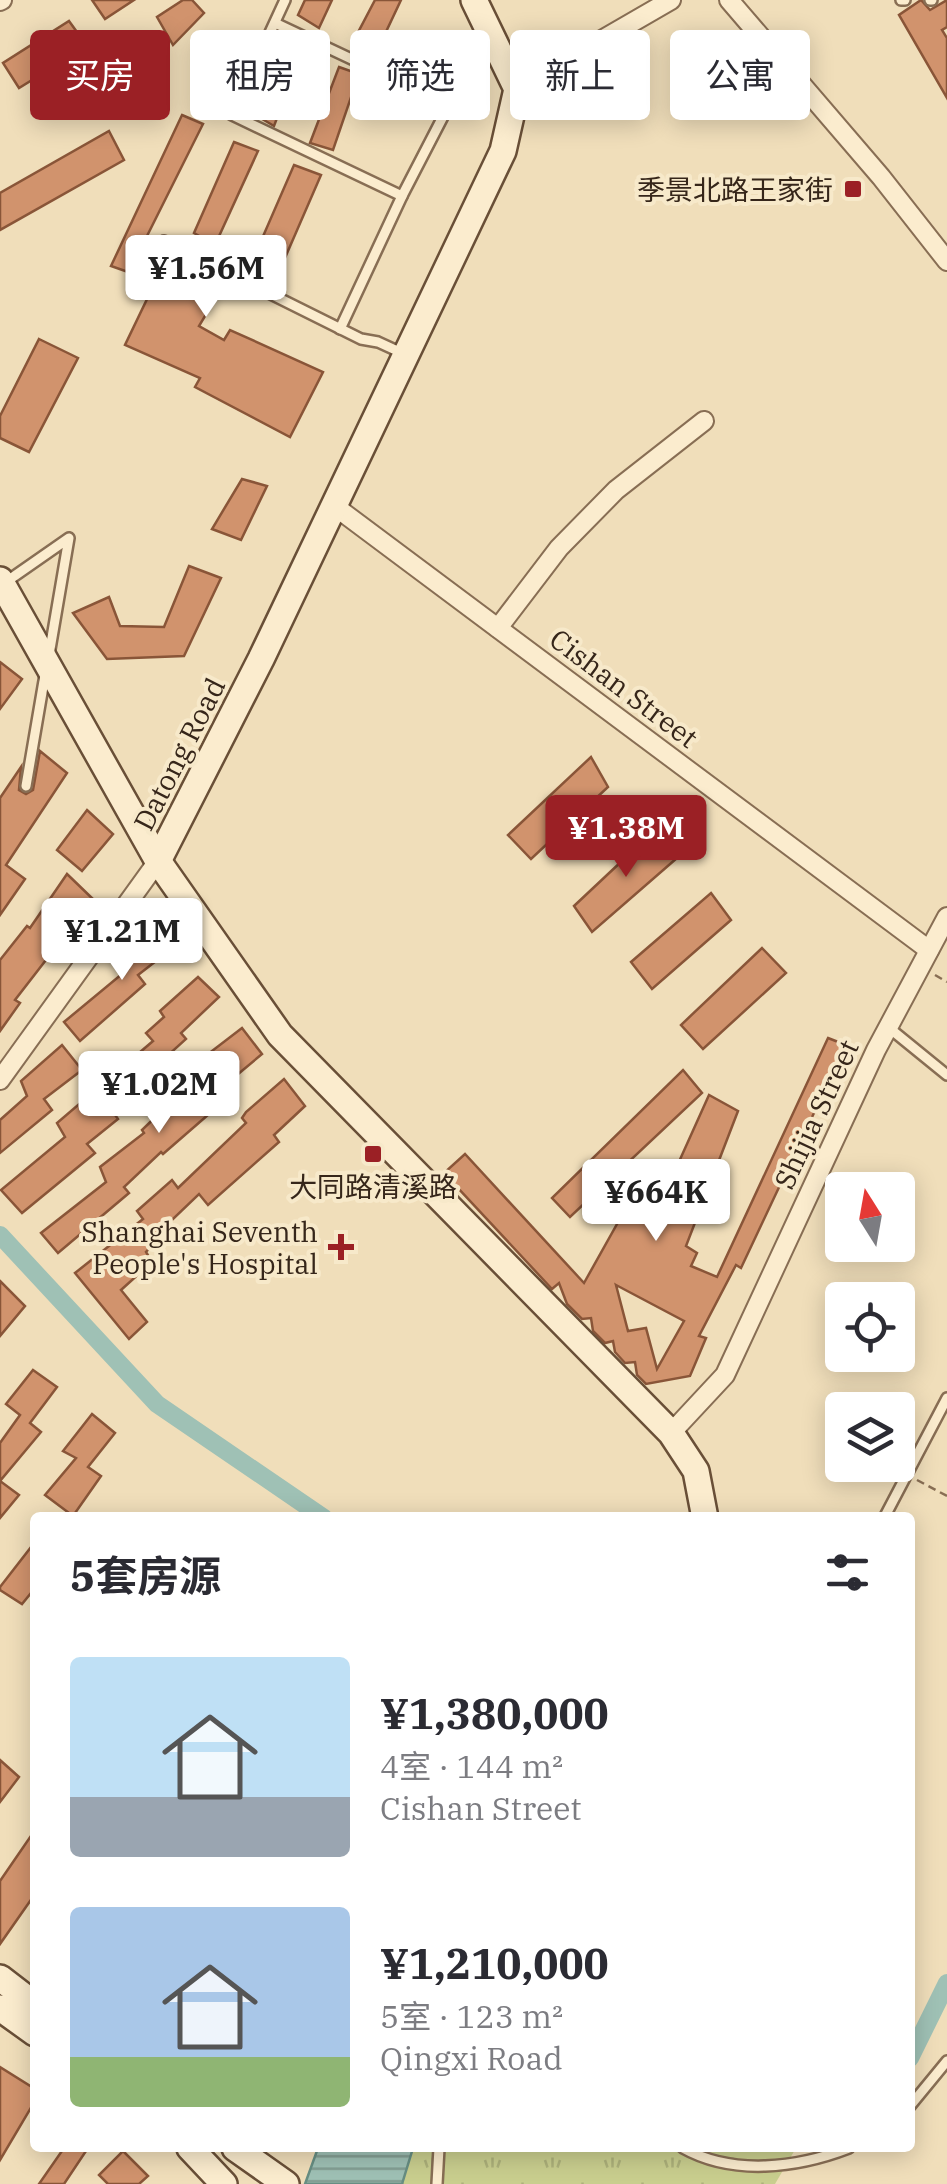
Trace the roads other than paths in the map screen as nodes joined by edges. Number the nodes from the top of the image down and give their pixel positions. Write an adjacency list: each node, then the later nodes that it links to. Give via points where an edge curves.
1 (286, 0): 5 (lane)
2 (474, 0): 7 (street)
3 (670, 0): 6 (street)
4 (729, 0): 11 (street)
5 (275, 22): 9 (lane, via 232,115); 9 (lane, via 449,105)
6 (619, 30)
7 (510, 77)
8 (510, 118): 13 (street, Datong Road, via 503,151)
9 (402, 196): 12 (lane)
10 (164, 241): 12 (lane)
11 (947, 262)
12 (340, 329): 13 (lane)
13 (405, 354): 15 (street, Datong Road)
14 (704, 421): 17 (street, via 604,502)
15 (333, 505): 17 (street, Cishan Street); 20 (street, Datong Road)
16 (1, 582): 18 (street); 18 (lane, via 70,538)
17 (498, 628): 22 (street, Cishan Street)
18 (47, 667): 19 (lane); 20 (street)
19 (26, 786)
20 (158, 861): 25 (street); 27 (street, Datong Road, via 280,1035)
21 (947, 917): 22 (street, Shijia Street)
22 (929, 950): 23 (street, Shijia Street)
23 (888, 1028): 24 (lane); 27 (street, Shijia Street, via 725,1375)
24 (947, 1076)
25 (0, 1080)
26 (947, 1398): 29 (lane)
27 (671, 1433): 28 (street, Datong Road, via 696,1471)
28 (703, 1512)
29 (887, 1512)
30 (0, 1978): 31 (street)
31 (30, 2001)
32 (0, 2008): 33 (street)
33 (30, 2030)
34 (947, 2062): 35 (lane)
35 (915, 2100)
36 (194, 2152): 42 (street)
37 (241, 2152): 41 (street)
38 (439, 2152): 44 (lane)
39 (693, 2152): 40 (lane, via 724,2164 759,2166)
40 (836, 2152)
41 (263, 2166): 43 (street)
42 (224, 2184)
43 (286, 2184)
44 (437, 2184)

